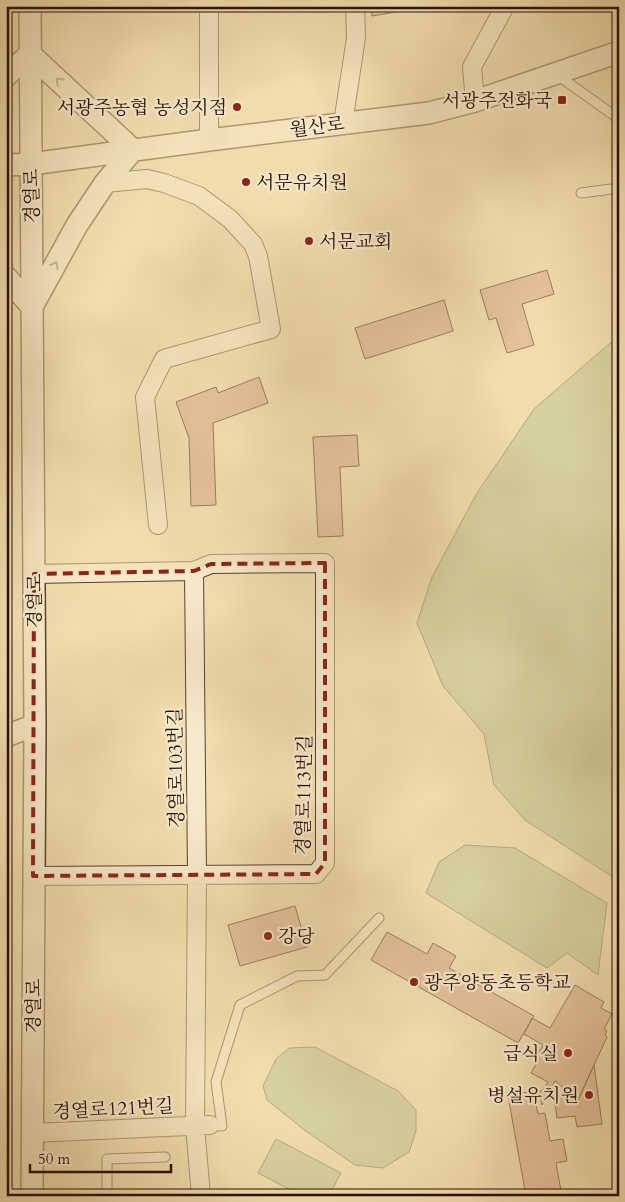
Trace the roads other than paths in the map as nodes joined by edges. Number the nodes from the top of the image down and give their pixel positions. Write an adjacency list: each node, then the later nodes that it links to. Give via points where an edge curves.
1 (30, 6): 6 (street, 경열로)
2 (209, 6): 12 (street)
3 (355, 6): 11 (street, via 356,38)
4 (505, 6): 9 (street, via 472,67)
5 (619, 52): 7 (street, 월산로)
6 (30, 54): 8 (street); 13 (street, one-way to 6); 14 (street, 경열로)
7 (556, 74): 9 (street, 월산로); 10 (lane)
8 (6, 76)
9 (475, 101): 11 (street, 월산로, via 429,113)
10 (619, 119)
11 (343, 123): 12 (street, 월산로)
12 (209, 140): 13 (street, 월산로)
13 (133, 150): 14 (street, 월산로); 16 (street)
14 (31, 164): 15 (street, 월산로); 20 (street, 경열로)
15 (6, 165)
16 (106, 184): 20 (street, one-way to 16, via 77,225); 21 (street, via 147,179 164,183 199,196 230,219 253,244 258,256 271,329 164,360 145,397)
17 (619, 188): 18 (lane)
18 (580, 193)
19 (6, 277): 20 (street)
20 (32, 308): 23 (street, 경열로)
21 (158, 525)
22 (194, 571): 23 (street); 26 (street, 경열로103번길); 26 (street, 경열로113번길, via 211,564 325,563 325,863 316,874)
23 (34, 574): 24 (street, 경열로)
24 (34, 725): 25 (street); 27 (street, 경열로)
25 (6, 736)
26 (197, 874): 27 (street, 경열로113번길); 29 (street, 경열로103번길)
27 (33, 876): 30 (street, 경열로)
28 (379, 918): 29 (lane, via 325,975 297,976 240,1005 216,1082 222,1126)
29 (202, 1125): 30 (street, 경열로121번길); 34 (street, 경열로121번길)
30 (32, 1133): 32 (street, 경열로)
31 (165, 1157): 33 (lane, via 107,1159)
32 (32, 1196)
33 (107, 1196)
34 (201, 1196)

